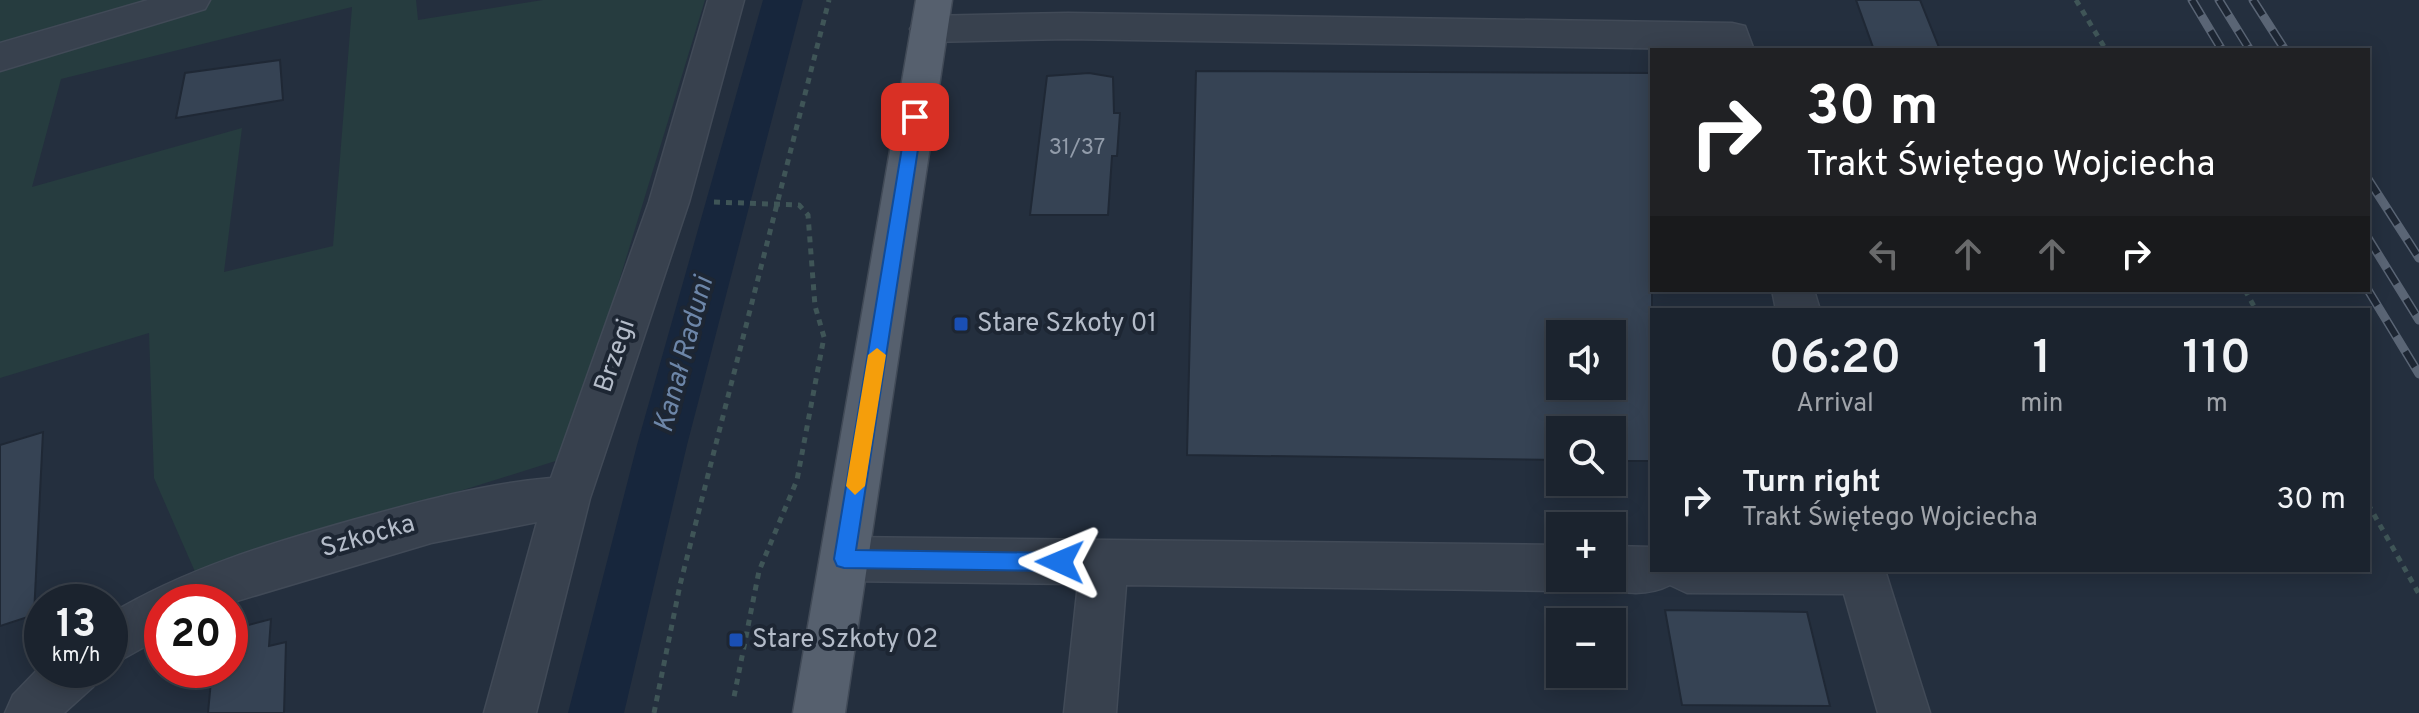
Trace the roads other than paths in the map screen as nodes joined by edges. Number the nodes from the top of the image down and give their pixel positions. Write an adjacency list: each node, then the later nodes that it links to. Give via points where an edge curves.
1 (192, 0): 5 (street)
2 (726, 0): 6 (street, Brzegi, via 669,202)
3 (932, 14): 4 (street, via 1068,26 1732,36); 7 (main road)
4 (1735, 48)
5 (0, 57)
6 (567, 498): 13 (street, Szkocka, via 442,517); 16 (street, Brzegi)
7 (844, 559): 8 (street); 17 (main road)
8 (1104, 562): 9 (street); 18 (street)
9 (1546, 568)
10 (1626, 569): 11 (street)
11 (1650, 570)
12 (1862, 572): 19 (street)
13 (217, 584)
14 (53, 688): 15 (street)
15 (31, 713)
16 (510, 713)
17 (819, 713)
18 (1090, 713)
19 (1904, 713)

